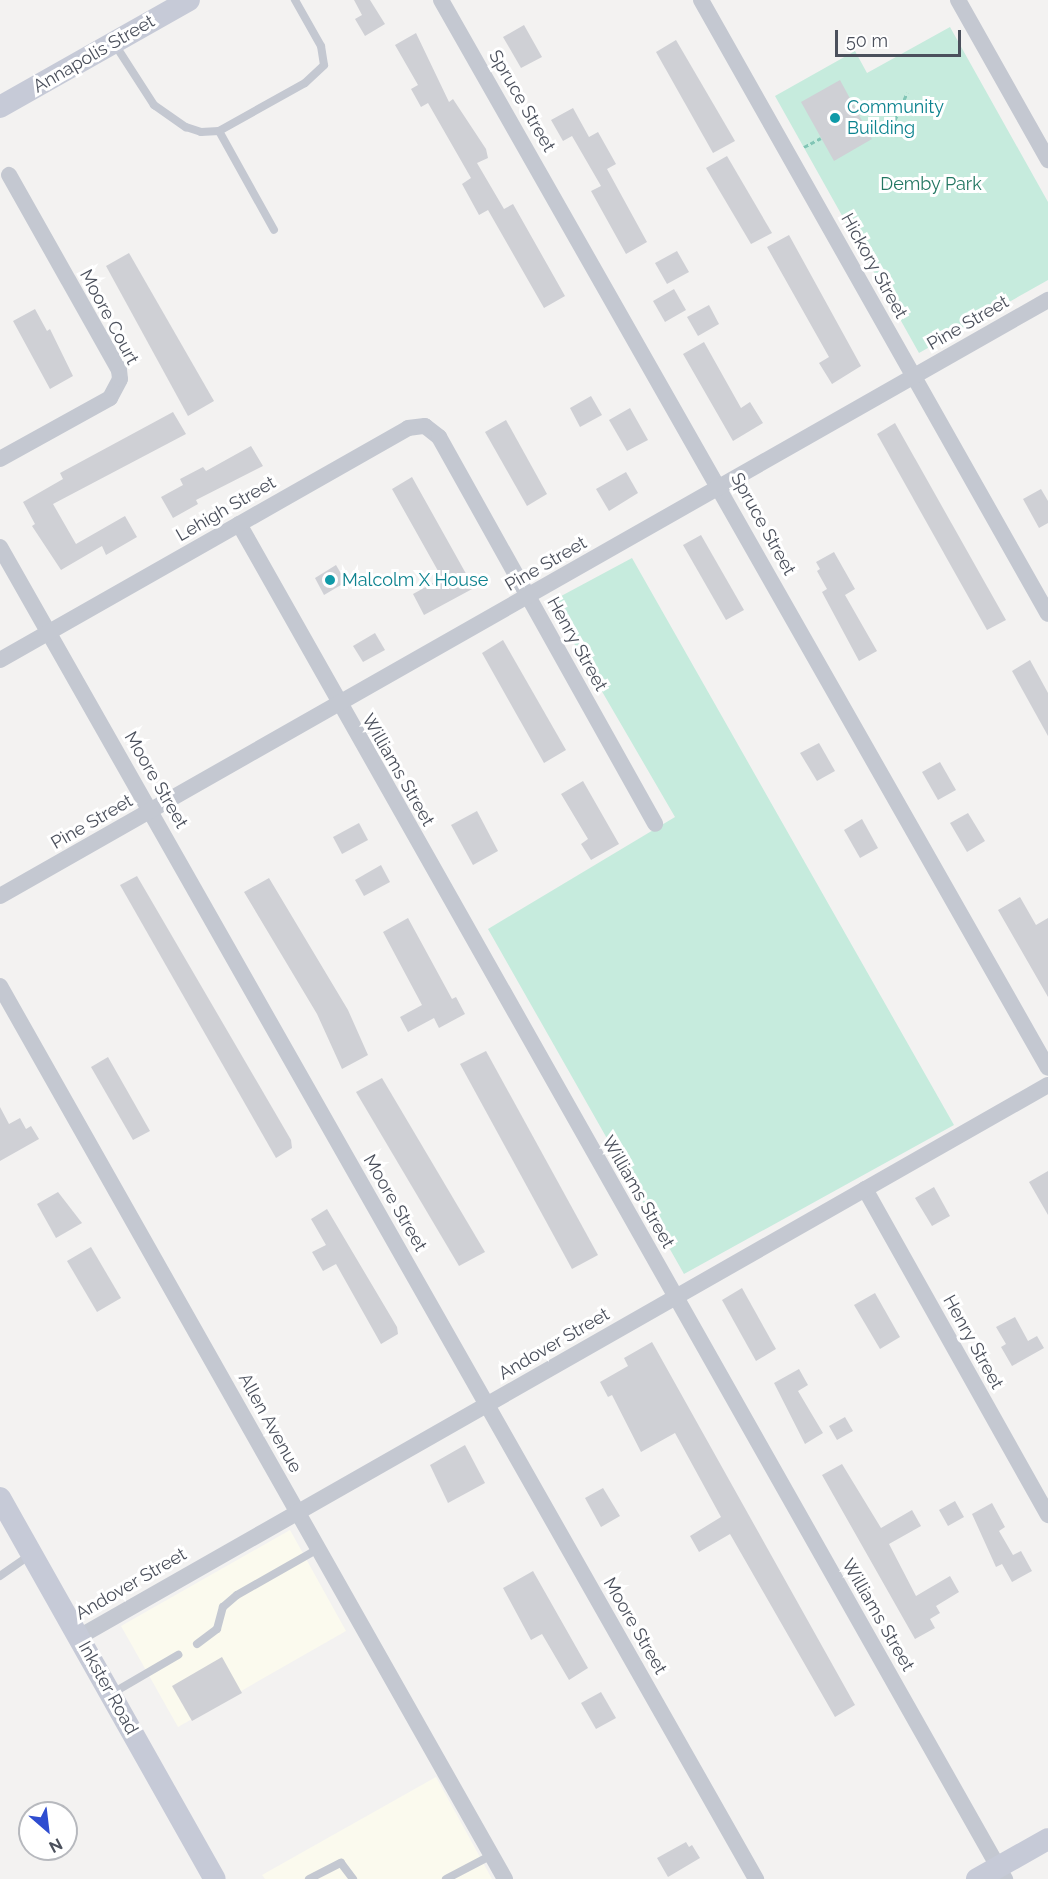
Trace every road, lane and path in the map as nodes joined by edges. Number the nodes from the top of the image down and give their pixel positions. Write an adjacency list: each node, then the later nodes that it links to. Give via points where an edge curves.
1 (189, 0): 6 (main road, Annapolis Street)
2 (295, 0): 9 (lane, via 321,46 324,65 305,83)
3 (441, 0): 20 (street, Spruce Street)
4 (701, 0): 12 (street, Hickory Street)
5 (958, 0): 13 (street)
6 (114, 43): 8 (main road, Annapolis Street); 9 (lane, via 154,105 186,127 201,132)
7 (907, 93): 10 (path, via 895,120)
8 (0, 107)
9 (219, 131): 15 (lane)
10 (870, 135)
11 (821, 138): 12 (path)
12 (789, 155): 17 (street, Hickory Street)
13 (1048, 160)
14 (9, 175): 19 (street, Moore Court, via 119,370 120,379 110,398)
15 (274, 230)
16 (1048, 300): 17 (street, Pine Street)
17 (914, 376): 20 (street, Pine Street); 24 (street, Hickory Street)
18 (424, 426): 21 (street, Lehigh Street, via 408,428); 23 (street, Henry Street, via 439,437)
19 (0, 459)
20 (720, 487): 23 (street, Pine Street); 32 (street, Spruce Street)
21 (239, 524): 25 (street, Lehigh Street); 27 (street, Williams Street)
22 (0, 547): 25 (street, Moore Street)
23 (528, 596): 27 (street, Pine Street); 29 (street, Henry Street)
24 (1048, 614)
25 (49, 632): 26 (street, Lehigh Street); 28 (street, Moore Street)
26 (0, 660)
27 (339, 704): 28 (street, Pine Street); 35 (street, Williams Street)
28 (150, 811): 30 (street, Pine Street); 36 (street, Moore Street)
29 (655, 824)
30 (0, 896)
31 (0, 986): 38 (street, Allen Avenue)
32 (1048, 1068)
33 (1048, 1085): 34 (street, Andover Street)
34 (865, 1189): 35 (street, Andover Street); 39 (street, Henry Street)
35 (675, 1297): 36 (street, Andover Street); 49 (street, Williams Street)
36 (487, 1404): 38 (street, Andover Street); 55 (street, Moore Street)
37 (0, 1498): 41 (main road, Inkster Road)
38 (298, 1512): 40 (street, Allen Avenue); 43 (street, Andover Street)
39 (1048, 1515)
40 (318, 1549): 44 (lane, via 237,1595 223,1607 218,1629); 48 (street, Allen Avenue)
41 (32, 1553): 42 (lane); 43 (main road, Inkster Road)
42 (0, 1576)
43 (78, 1637): 46 (main road, Inkster Road)
44 (197, 1644)
45 (178, 1655): 46 (lane)
46 (111, 1694): 50 (main road, Inkster Road)
47 (1048, 1839): 49 (main road)
48 (492, 1856): 53 (lane); 54 (street, Allen Avenue)
49 (1002, 1873): 56 (main road)
50 (216, 1879)
51 (309, 1879): 52 (lane, via 341,1863)
52 (353, 1879)
53 (446, 1879)
54 (505, 1879)
55 (756, 1879)
56 (977, 1879)

